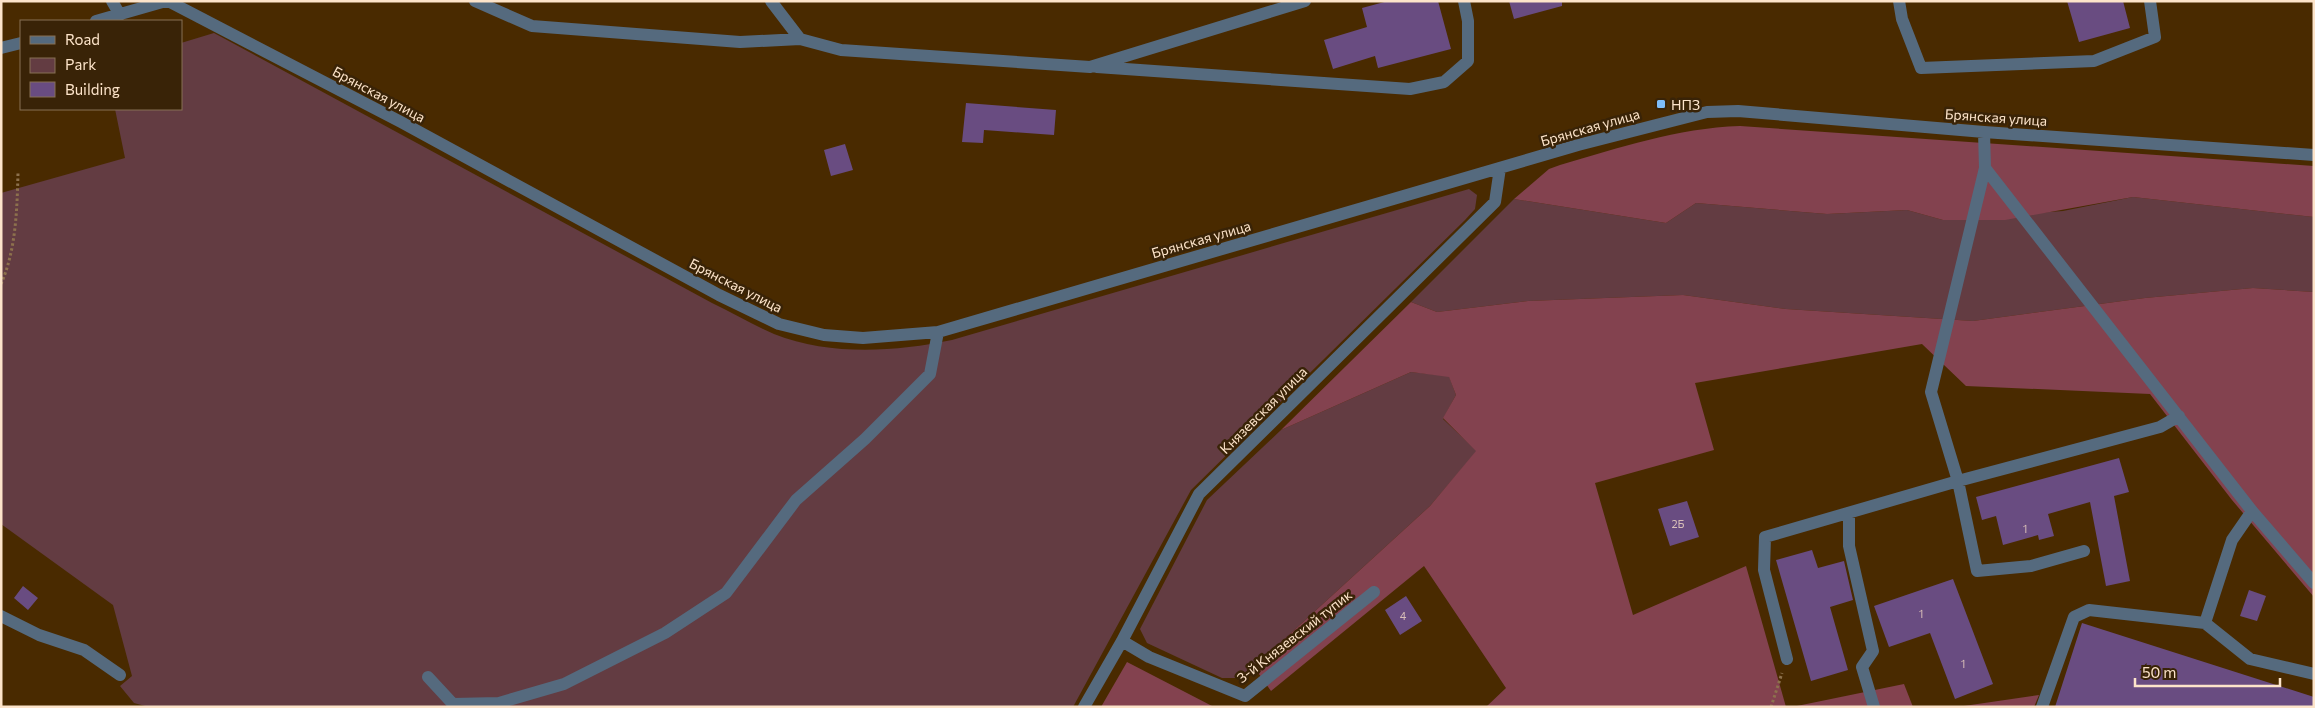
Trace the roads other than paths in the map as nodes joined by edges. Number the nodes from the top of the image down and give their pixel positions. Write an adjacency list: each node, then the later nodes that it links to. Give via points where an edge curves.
1 (112, 1): 9 (street)
2 (167, 1): 9 (street); 19 (street, Брянская улица, via 779,324 824,335 863,338)
3 (475, 1): 11 (street, via 532,26 740,42)
4 (771, 1): 11 (street)
5 (1305, 1): 14 (street)
6 (1464, 1): 14 (street, via 1468,21 1468,61 1444,82 1410,88)
7 (1899, 1): 8 (street, via 1902,19 1921,68 2094,61 2155,37)
8 (2150, 1)
9 (120, 15): 10 (street)
10 (100, 20)
11 (800, 39): 14 (street, via 841,50)
12 (20, 43): 13 (street)
13 (1, 48)
14 (1090, 67)
15 (1984, 132): 16 (street, Брянская улица); 17 (street, Брянская улица, via 1738,111 1707,112); 18 (street)
16 (2314, 155)
17 (1500, 168): 19 (street, Брянская улица); 29 (street, Князевская улица, via 1495,202 1199,494)
18 (1985, 168): 20 (street); 21 (street, via 1931,392)
19 (938, 332): 33 (street, via 930,374 865,439 796,500 726,593 665,633 564,684 499,703 453,704)
20 (2178, 416): 21 (street, via 2160,427); 22 (street)
21 (1958, 481): 23 (street); 24 (street, via 1977,571 2031,566)
22 (2252, 511): 25 (street); 28 (street, via 2232,540)
23 (1849, 513): 30 (street, via 1765,538 1764,570); 35 (street, via 1849,546 1873,651 1862,667)
24 (2084, 551)
25 (2314, 583)
26 (1374, 592): 29 (street, 3-й Князевский тупик, via 1245,696 1149,657)
27 (1, 616): 32 (street, via 39,635 84,650)
28 (2205, 623): 31 (street, via 2250,659); 36 (street, via 2089,610 2074,617)
29 (1122, 641): 34 (street, Князевская улица)
30 (1787, 659)
31 (2314, 674)
32 (120, 675)
33 (428, 677)
34 (1084, 707)
35 (1874, 707)
36 (2042, 707)

